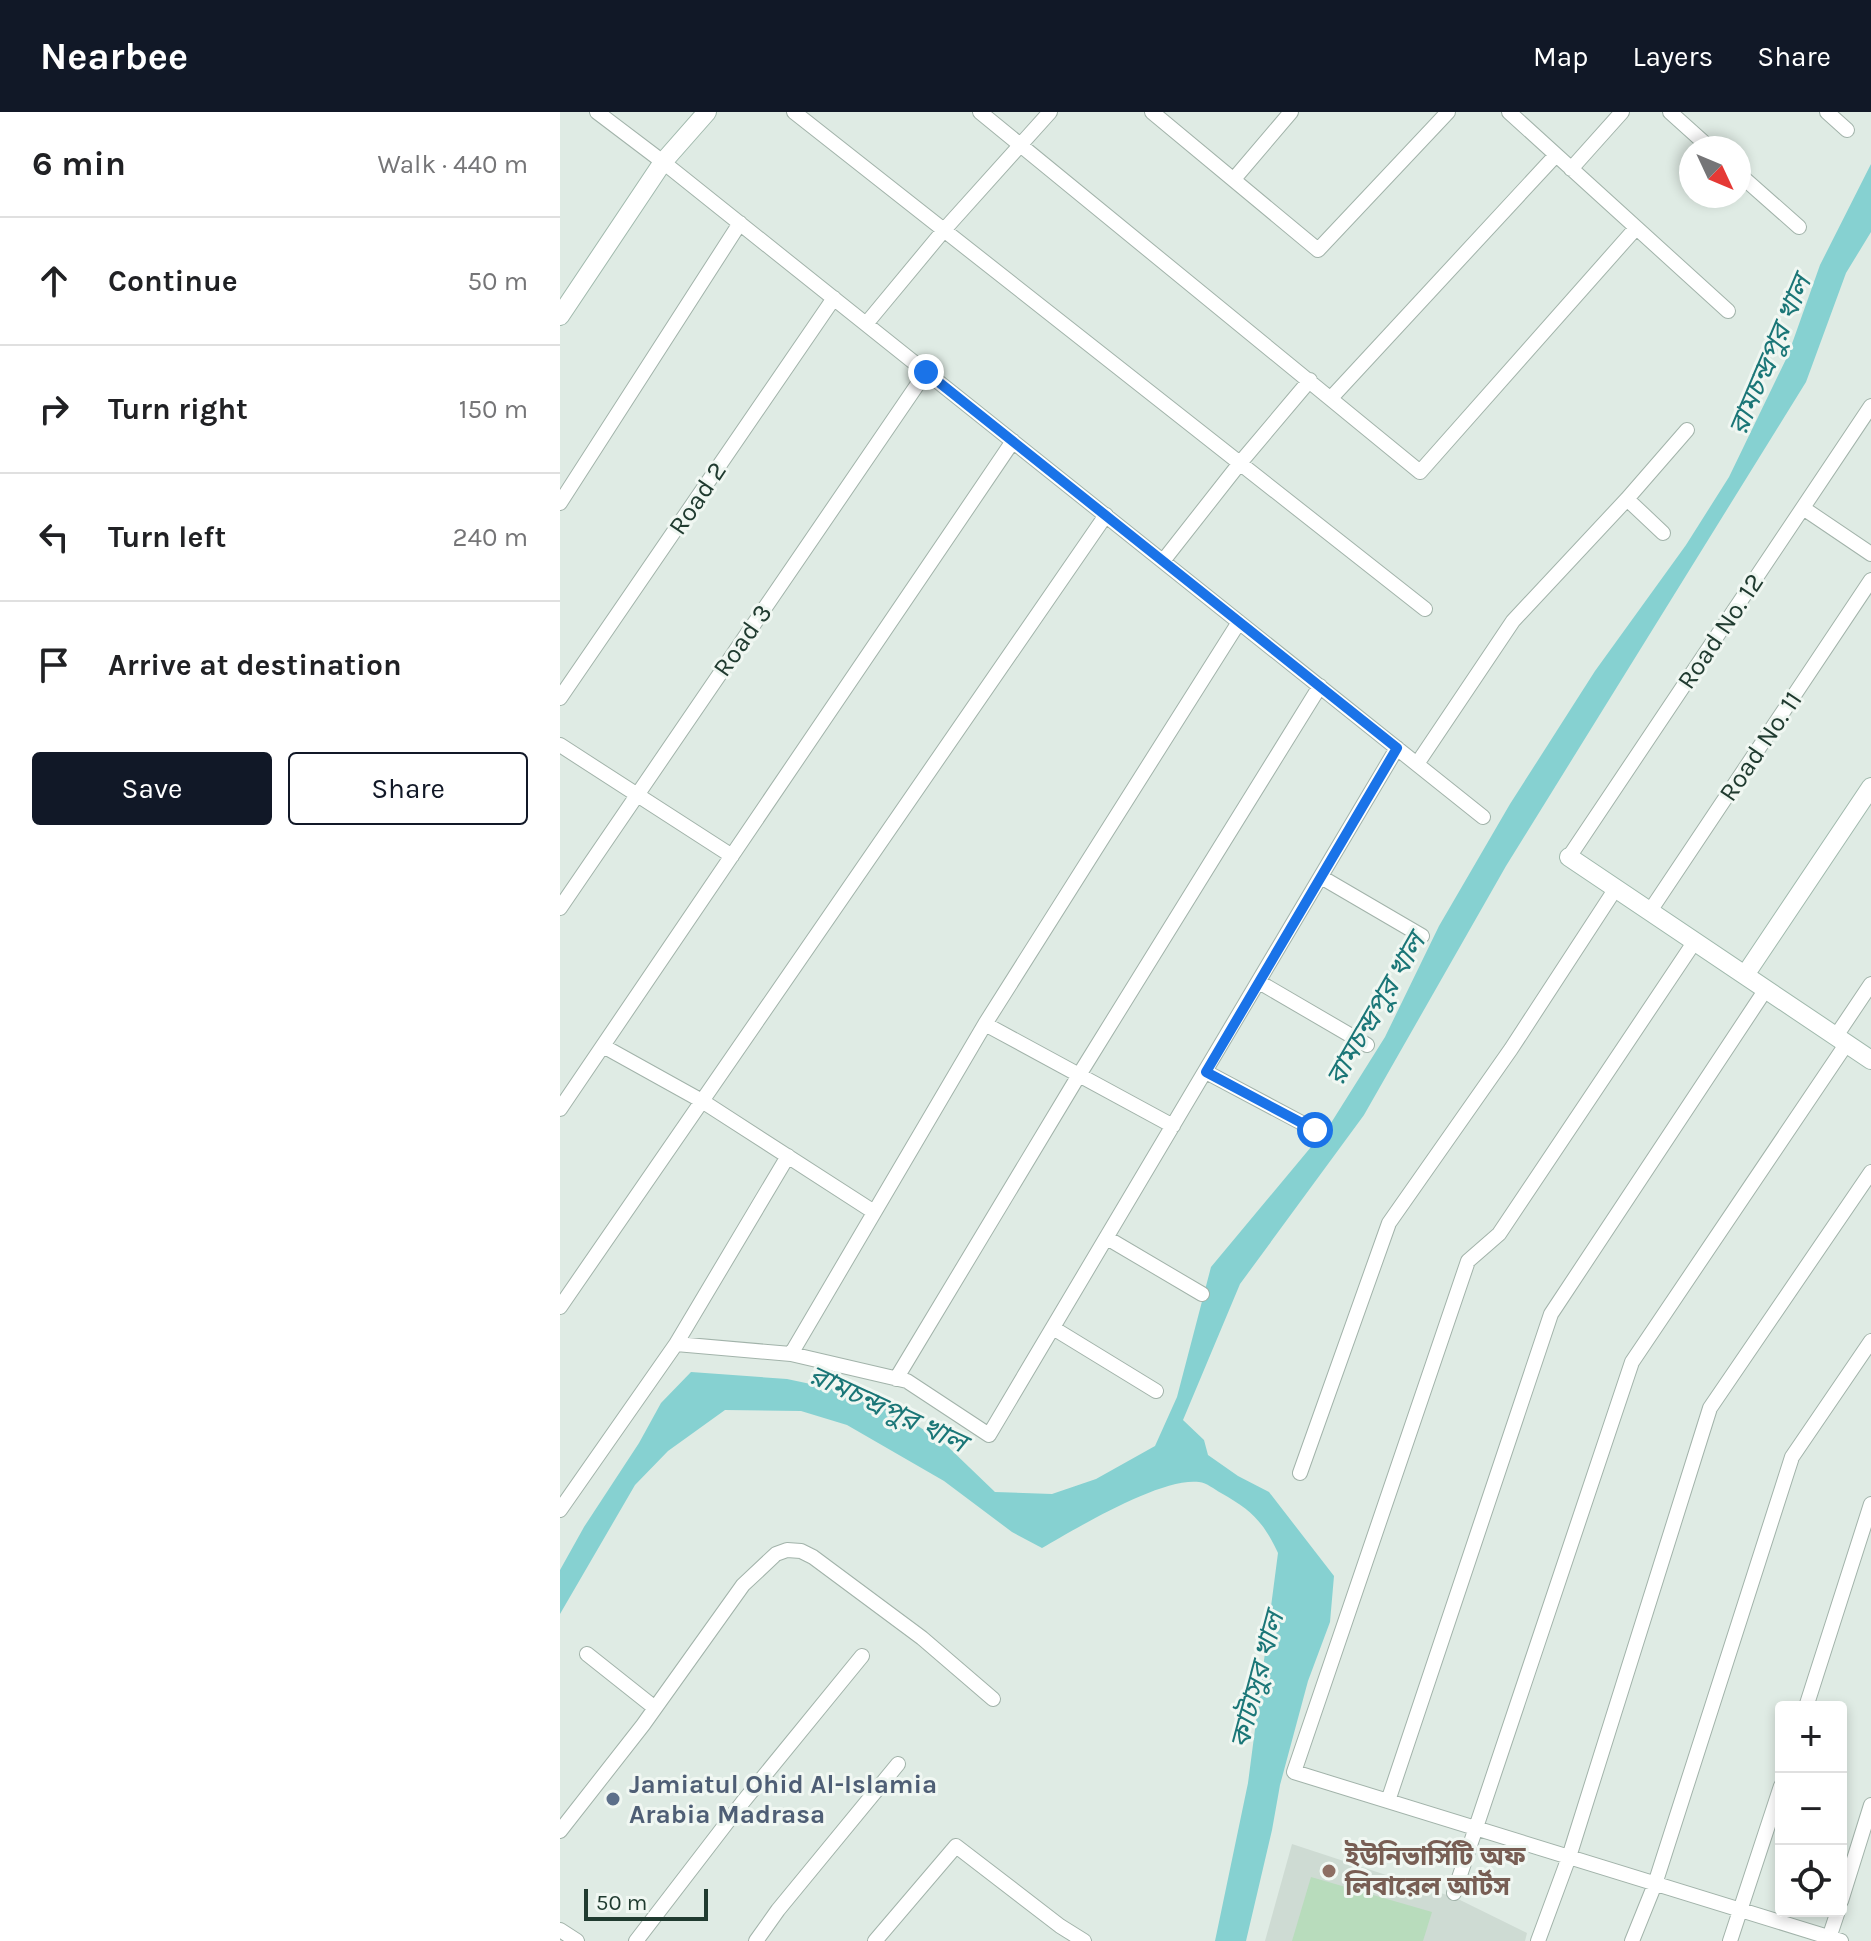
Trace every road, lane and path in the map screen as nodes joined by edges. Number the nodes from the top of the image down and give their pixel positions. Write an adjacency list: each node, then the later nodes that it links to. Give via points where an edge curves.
1 (597, 112): 17 (street)
2 (707, 112): 17 (street)
3 (794, 112): 24 (street)
4 (980, 112): 15 (street)
5 (1050, 112): 15 (street)
6 (1291, 112): 19 (street)
7 (1448, 112): 19 (street, via 1318,250)
8 (1509, 112): 16 (street)
9 (1622, 112): 18 (street)
10 (1670, 112): 14 (street)
11 (1827, 112): 13 (street)
12 (1156, 113): 19 (street)
13 (1847, 130)
14 (1697, 136)
15 (1020, 145): 24 (street); 30 (street)
16 (1556, 155): 18 (street); 31 (street)
17 (663, 162): 21 (street); 27 (street)
18 (1571, 169): 23 (street)
19 (1234, 179)
20 (1751, 185): 22 (street)
21 (740, 223): 25 (street); 37 (street)
22 (1799, 227)
23 (1636, 228): 26 (street); 31 (street, via 1420,472)
24 (944, 230): 28 (street); 35 (street)
25 (834, 298): 28 (street); 47 (street, Road 2)
26 (1728, 311)
27 (560, 316)
28 (866, 324): 29 (street)
29 (926, 372): 34 (street); 52 (street, Road 3)
30 (1310, 380): 31 (street); 35 (street)
31 (1331, 398)
32 (1871, 406): 38 (street, Road No. 12)
33 (1687, 430): 36 (street)
34 (1013, 441): 39 (street); 54 (street)
35 (1240, 463): 42 (street); 44 (street)
36 (1627, 499): 40 (street); 50 (street, via 1513,621)
37 (560, 503)
38 (1803, 508): 41 (street); 55 (street, Road No. 12)
39 (1106, 515): 42 (street); 73 (street)
40 (1663, 533)
41 (1871, 554)
42 (1163, 561): 45 (street)
43 (1871, 580): 59 (street, Road No. 11)
44 (1425, 609)
45 (1239, 622): 46 (street); 66 (street)
46 (1320, 686): 49 (street); 72 (street)
47 (560, 698)
48 (560, 745): 52 (street)
49 (1397, 748): 50 (street); 56 (street)
50 (1417, 764): 53 (street)
51 (1871, 787): 62 (street)
52 (636, 794): 54 (street); 58 (street, Road 3)
53 (1483, 817)
54 (732, 856): 69 (street)
55 (1569, 857): 57 (street)
56 (1321, 877): 60 (street); 63 (street)
57 (1616, 888): 59 (street); 89 (street, via 1389,1223)
58 (560, 908)
59 (1650, 911): 61 (street)
60 (1422, 936)
61 (1695, 941): 62 (street); 98 (street, via 1499,1234 1468,1261 1294,1772)
62 (1745, 975): 65 (street)
63 (1259, 982): 68 (street); 71 (street)
64 (1871, 984): 67 (street)
65 (1766, 989): 67 (street); 98 (street, via 1551,1314)
66 (985, 1024): 72 (street); 79 (street)
67 (1842, 1040): 70 (street); 101 (street, via 1632,1362)
68 (1367, 1045)
69 (603, 1046): 73 (street); 74 (street)
70 (1871, 1060)
71 (1206, 1072): 75 (street); 76 (street)
72 (1079, 1075): 75 (street); 87 (street)
73 (702, 1101): 77 (street); 82 (street)
74 (560, 1109)
75 (1173, 1126): 80 (street)
76 (1315, 1130)
77 (788, 1156): 79 (street); 85 (street)
78 (1871, 1172): 103 (street, via 1710,1408)
79 (874, 1212): 86 (street)
80 (1107, 1238): 81 (street); 83 (street)
81 (1202, 1294)
82 (560, 1307)
83 (1053, 1328): 87 (street, via 989,1435); 88 (street)
84 (1871, 1341): 105 (street, via 1792,1457)
85 (676, 1344): 86 (street); 91 (street)
86 (791, 1354): 87 (street)
87 (896, 1379)
88 (1156, 1391)
89 (1300, 1473)
90 (1871, 1504): 95 (street)
91 (560, 1510)
92 (587, 1654): 96 (street)
93 (862, 1656): 112 (street)
94 (993, 1699): 96 (street, via 813,1557 787,1550 743,1585)
95 (1808, 1701)
96 (655, 1708): 102 (street)
97 (898, 1764): 113 (street)
98 (1388, 1801): 101 (street)
99 (1775, 1805): 107 (street)
100 (1871, 1805): 104 (street)
101 (1476, 1828): 103 (street); 106 (street)
102 (560, 1831)
103 (1569, 1857): 105 (street); 116 (street)
104 (1847, 1882)
105 (1655, 1884): 107 (street); 117 (street)
106 (1454, 1893)
107 (1741, 1910): 110 (street); 118 (street)
108 (1837, 1917): 110 (street)
109 (560, 1930): 111 (street)
110 (1833, 1940)
111 (577, 1941)
112 (636, 1941)
113 (756, 1941)
114 (875, 1941): 115 (street, via 956,1846)
115 (1084, 1941)
116 (1538, 1941)
117 (1632, 1941)
118 (1730, 1941)

